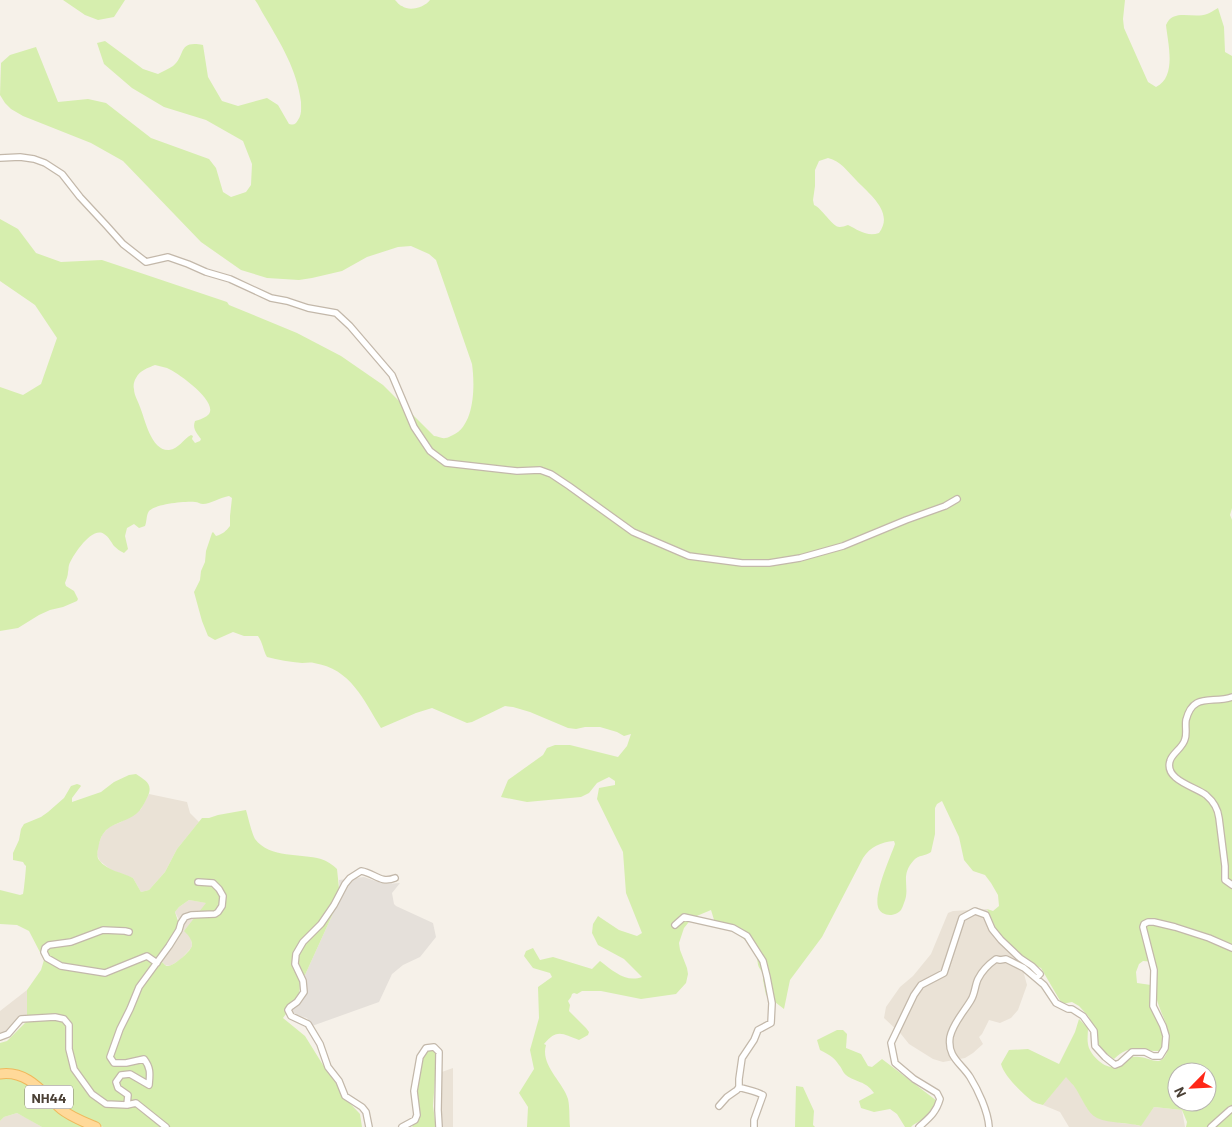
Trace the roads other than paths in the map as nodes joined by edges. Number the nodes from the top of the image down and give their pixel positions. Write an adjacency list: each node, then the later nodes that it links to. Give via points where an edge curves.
1 (0, 158): 2 (street, via 34,159 62,174 122,244 146,262 168,257 271,298 336,313 392,375 414,427 430,451 446,463 517,471 540,470 551,474 633,532 689,556 742,563 800,558 843,546)
2 (957, 499)
3 (1232, 697): 6 (street, via 1198,702 1189,711 1186,739 1170,760 1169,767 1180,781 1213,803 1219,814 1225,880)
4 (395, 878): 20 (street, via 388,881 361,871 350,878 321,924 296,954 295,964 304,992 288,1010 291,1016 308,1024 346,1096 366,1112)
5 (198, 882): 10 (street, via 213,883 219,889 223,896 222,906 215,914 184,917)
6 (1232, 886)
7 (675, 925): 14 (street, via 684,917 733,928 747,936 763,962 772,1003 771,1024 758,1030 742,1058)
8 (129, 932): 10 (street, via 103,930 71,942 49,945 44,954 61,966 105,973 146,956)
9 (1232, 948): 11 (street, via 1175,927 1154,922 1144,924 1154,970 1153,1006 1166,1036 1165,1048 1160,1056 1132,1052 1115,1065 1095,1046 1094,1031 1083,1016 1056,1003)
10 (157, 963): 15 (street, via 139,988 110,1057 114,1063 144,1059 149,1066 148,1085 130,1074 121,1075 116,1082 128,1096)
11 (1036, 978): 24 (street, via 1040,974 1002,940 986,915 975,911 962,918 944,973 921,985 891,1043 895,1062 937,1093 940,1099 938,1108); 25 (street, via 1006,959 990,962 978,979 973,998 950,1037 952,1054 977,1091)
12 (0, 1037): 15 (street, via 8,1034 21,1019 64,1019 69,1025 69,1048 74,1069 92,1094 106,1104)
13 (0, 1074): 18 (main road, NH44, via 27,1078 67,1113)
14 (739, 1087): 16 (street); 23 (street, via 763,1095)
15 (127, 1106): 19 (street, via 136,1103)
16 (719, 1106)
17 (1232, 1109): 26 (street)
18 (96, 1127)
19 (166, 1127)
20 (369, 1127)
21 (402, 1127): 22 (street, via 415,1120 417,1115 414,1091 420,1057 426,1048 434,1047 439,1052)
22 (439, 1127)
23 (754, 1127)
24 (919, 1127)
25 (989, 1127)
26 (1212, 1127)

